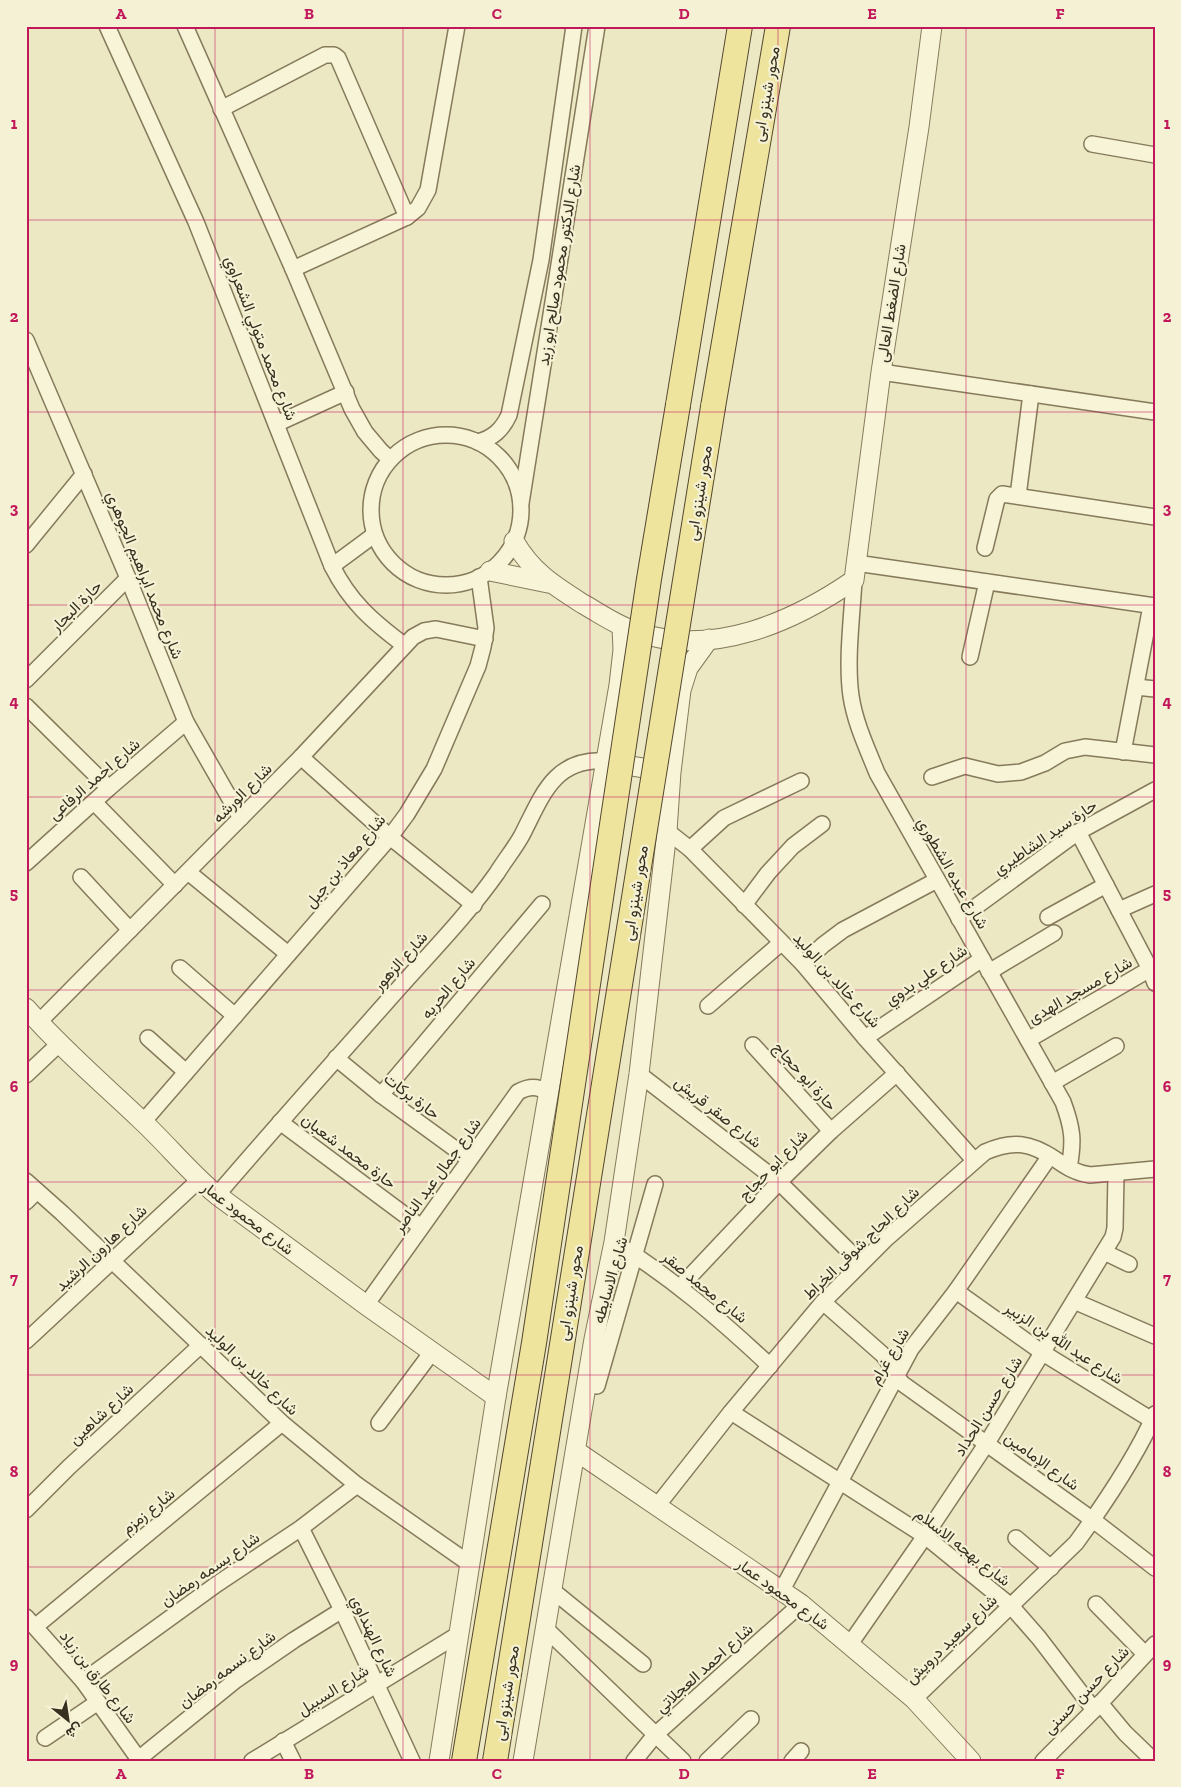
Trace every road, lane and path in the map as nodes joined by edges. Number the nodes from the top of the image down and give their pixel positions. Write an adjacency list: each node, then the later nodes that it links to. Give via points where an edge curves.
1 (107, 26): 21 (street, شارع محمد متولي الشعراوي, via 196,222)
2 (185, 26): 9 (street)
3 (457, 26): 12 (street, via 428,190 418,208)
4 (574, 26): 16 (street, شارع الدكتور محمود صالح ابو زيد, via 548,223)
5 (597, 26): 17 (street, شارع الدكتور محمود صالح ابو زيد)
6 (740, 26): 183 (main road, محور شينزو ابى, bridge, via 643,618 534,1343)
7 (778, 26): 184 (main road, محور شينزو ابى, bridge, via 713,407)
8 (932, 26): 15 (street, شارع الضغط العالى)
9 (221, 109): 12 (street, via 325,55 334,55); 13 (street)
10 (1092, 144): 11 (street)
11 (1155, 155)
12 (407, 217): 13 (street)
13 (293, 269): 18 (street)
14 (27, 344): 24 (street, شارع محمد ابراهيم الجوهري)
15 (881, 372): 19 (street); 33 (street, شارع الضغط العالى)
16 (517, 374): 17 (street); 22 (street, شارع الدكتور محمود صالح ابو زيد, via 505,423 493,436)
17 (540, 380): 26 (street, شارع الدكتور محمود صالح ابو زيد)
18 (346, 392): 21 (street); 23 (street, via 366,432)
19 (1031, 394): 20 (street); 25 (street)
20 (1155, 412)
21 (276, 424): 32 (street, شارع محمد متولي الشعراوي)
22 (478, 442): 23 (street, via 465,437 438,435 412,443); 26 (street, via 496,454 511,471)
23 (390, 459): 28 (street, via 372,495 370,508)
24 (84, 474): 30 (street); 35 (street, شارع محمد ابراهيم الجوهري)
25 (1018, 496): 27 (street); 31 (street, via 1002,494 998,497)
26 (521, 504): 29 (street)
27 (1155, 516)
28 (374, 535): 32 (street); 34 (street, via 386,557 416,580 454,585)
29 (514, 541): 34 (street, via 508,552); 37 (street, via 530,565)
30 (26, 545)
31 (985, 548)
32 (332, 566): 42 (street, شارع محمد متولي الشعراوي, via 362,611)
33 (855, 572): 36 (street); 41 (street, via 818,604 777,624); 68 (street, شارع عبده الشطوري, via 849,674 851,697 861,734 877,773)
34 (484, 574): 37 (street); 40 (street, شارع معاذ بن جبل)
35 (128, 578): 44 (street, حارة البحار); 48 (street, شارع محمد ابراهيم الجوهري)
36 (987, 582): 38 (street); 43 (street)
37 (552, 584): 39 (street)
38 (1153, 606): 45 (street)
39 (622, 627): 41 (street, via 655,637); 52 (street, via 621,668)
40 (485, 639): 42 (street, شارع الورشه, via 436,629 424,630); 63 (street, شارع معاذ بن جبل, via 478,666 434,769)
41 (709, 639): 53 (street, via 693,659 684,678)
42 (404, 645): 51 (street, شارع الورشه)
43 (970, 657)
44 (26, 680)
45 (1136, 687): 46 (street); 49 (street)
46 (1155, 689)
47 (26, 706): 56 (street)
48 (186, 722): 56 (street, شارع احمد الرفاعى); 59 (street, شارع محمد ابراهيم الجوهري)
49 (1123, 752): 50 (street); 54 (street, via 1075,748 1021,772 998,774 965,766)
50 (1155, 755)
51 (301, 757): 59 (street, شارع الورشه); 63 (street)
52 (605, 761): 53 (street); 73 (street, شارع الزهور, via 577,764 554,778 518,843); 102 (street)
53 (671, 772): 61 (street)
54 (932, 777)
55 (801, 781): 64 (street, via 724,818)
56 (109, 788): 58 (street, شارع احمد الرفاعى)
57 (1155, 790): 62 (street, حارة سيد الشاطيري)
58 (94, 802): 65 (street, شارع احمد الرفاعى); 69 (street)
59 (242, 818): 66 (street, شارع الورشه)
60 (822, 824): 74 (street, via 793,846)
61 (667, 831): 64 (street, شارع خالد بن الوليد); 99 (street)
62 (1078, 832): 70 (street, شارع مسجد الهدى); 77 (street, حارة سيد الشاطيري)
63 (390, 836): 73 (street); 81 (street, شارع معاذ بن جبل)
64 (690, 849): 74 (street, شارع خالد بن الوليد)
65 (27, 861)
66 (188, 872): 69 (street, شارع الورشه); 81 (street)
67 (80, 877): 78 (street)
68 (936, 880): 77 (street, شارع عبده الشطوري); 82 (street, via 843,930)
69 (175, 885): 78 (street, شارع الورشه)
70 (1106, 885): 75 (street, شارع مسجد الهدى); 76 (street)
71 (1155, 894): 75 (street)
72 (542, 904): 103 (street, شارع الحريه)
73 (474, 905): 96 (street, شارع الزهور)
74 (744, 905): 80 (street, شارع خالد بن الوليد)
75 (1119, 910): 85 (street, شارع مسجد الهدى)
76 (1048, 917)
77 (959, 919): 83 (street, شارع عبده الشطوري)
78 (130, 930): 89 (street, شارع الورشه)
79 (1054, 933): 83 (street, شارع علي بدوي)
80 (782, 943): 82 (street, شارع خالد بن الوليد); 86 (street)
81 (288, 954): 88 (street, شارع معاذ بن جبل)
82 (803, 964): 91 (street, شارع خالد بن الوليد)
83 (986, 966): 91 (street, شارع علي بدوي); 92 (street, شارع عبده الشطوري)
84 (180, 968): 88 (street)
85 (1152, 976): 92 (street, شارع مسجد الهدى)
86 (708, 1006)
87 (26, 1008): 89 (street, شارع محمود عمار)
88 (235, 1016): 97 (street, شارع معاذ بن جبل)
89 (39, 1022): 93 (street, شارع محمود عمار)
90 (148, 1038): 97 (street)
91 (865, 1038): 98 (street, شارع خالد بن الوليد)
92 (1028, 1040): 101 (street, شارع عبده الشطوري)
93 (60, 1043): 100 (street); 104 (street, شارع محمود عمار)
94 (754, 1045): 106 (street, حارة ابو حجاج)
95 (1116, 1046): 101 (street)
96 (336, 1058): 103 (street, حارة بركات); 105 (street, شارع الزهور)
97 (186, 1072): 104 (street, شارع معاذ بن جبل)
98 (897, 1073): 106 (street, شارع ابو حجاج); 109 (street, شارع خالد بن الوليد)
99 (639, 1074): 114 (street, شارع صقر قريش); 120 (street)
100 (26, 1075)
101 (1052, 1083): 110 (street, شارع عبده الشطوري, via 1071,1123 1073,1146)
102 (548, 1092): 108 (street, شارع جمال عبد الناصر, via 533,1087 518,1092); 139 (street)
103 (381, 1095): 108 (street, حارة بركات)
104 (143, 1122): 113 (street, شارع محمود عمار)
105 (280, 1122): 117 (street, شارع الزهور); 119 (street, حارة محمد شعبان)
106 (830, 1131): 114 (street, شارع ابو حجاج)
107 (1050, 1156): 109 (street, شارع الحاج شوقى الخراط, via 1038,1149 1011,1144 991,1149); 110 (street, شارع الحاج شوقى الخراط); 127 (street, شارع غرام)
108 (469, 1159): 119 (street, شارع جمال عبد الناصر)
109 (974, 1160): 124 (street, شارع الحاج شوقى الخراط)
110 (1068, 1168): 112 (street, شارع الحاج شوقى الخراط, via 1090,1175)
111 (1155, 1169): 112 (street, شارع الحاج شوقى الخراط)
112 (1116, 1172): 121 (street, شارع حسن الحداد, via 1115,1228)
113 (199, 1180): 117 (street, شارع محمود عمار); 123 (street, شارع هارون الرشيد)
114 (779, 1182): 124 (street, شارع صقر قريش); 126 (street, شارع ابو حجاج)
115 (655, 1184): 122 (street, شارع الاسايطه)
116 (32, 1186): 118 (street); 123 (street, شارع خالد بن الوليد)
117 (216, 1195): 130 (street, شارع محمود عمار)
118 (26, 1202)
119 (421, 1227): 130 (street, شارع جمال عبد الناصر)
120 (614, 1242): 122 (street, شارع محمد صقر); 145 (street)
121 (1104, 1252): 125 (street); 128 (street, شارع حسن الحداد)
122 (636, 1255): 126 (street, شارع محمد صقر); 138 (street, شارع الاسايطه)
123 (112, 1261): 132 (street, شارع هارون الرشيد); 133 (street, شارع خالد بن الوليد)
124 (861, 1263): 129 (street, شارع الحاج شوقى الخراط)
125 (1129, 1264)
126 (680, 1287): 136 (street, شارع محمد صقر)
127 (956, 1291): 135 (street, شارع عبد الله بن الزبير); 137 (street, شارع غرام, via 911,1349)
128 (1074, 1301): 131 (street); 135 (street, شارع حسن الحداد)
129 (823, 1302): 136 (street, شارع الحاج شوقى الخراط); 137 (street, شارع الإمامين, via 888,1360)
130 (366, 1305): 134 (street, شارع محمود عمار)
131 (1155, 1336)
132 (26, 1341)
133 (201, 1345): 142 (street, شارع خالد بن الوليد); 149 (street, شارع شاهين)
134 (432, 1352): 139 (street, شارع محمود عمار); 143 (street)
135 (1043, 1353): 141 (street, شارع عبد الله بن الزبير); 144 (street, شارع حسن الحداد)
136 (770, 1366): 140 (street, شارع الحاج شوقى الخراط)
137 (896, 1376): 144 (street, شارع الإمامين); 146 (street, شارع غرام)
138 (597, 1386)
139 (496, 1397): 154 (street)
140 (731, 1412): 146 (street, شارع بهجه الاسلام); 148 (street, شارع الحاج شوقى الخراط)
141 (1154, 1419): 150 (street, شارع سعيد درويش)
142 (282, 1423): 147 (street, شارع خالد بن الوليد); 163 (street, شارع زمزم)
143 (379, 1423)
144 (987, 1443): 150 (street, شارع الإمامين); 152 (street, شارع حسن الحداد)
145 (576, 1451): 148 (street, شارع محمود عمار); 157 (street)
146 (839, 1481): 152 (street, شارع بهجه الاسلام); 158 (street, شارع غرام)
147 (357, 1485): 151 (street, شارع بسمه رمضان); 154 (street, شارع خالد بن الوليد)
148 (657, 1506): 158 (street, شارع محمود عمار)
149 (26, 1510)
150 (1093, 1520): 155 (street, شارع سعيد درويش); 156 (street, شارع الإمامين)
151 (301, 1528): 162 (street, شارع الهنداوي); 169 (street, شارع بسمه رمضان, via 217,1584)
152 (925, 1536): 161 (street, شارع بهجه الاسلام); 166 (street, شارع حسن الحداد)
153 (1016, 1538): 155 (street)
154 (470, 1564): 165 (street)
155 (1051, 1568): 161 (street, شارع سعيد درويش)
156 (1155, 1568)
157 (552, 1590): 164 (street); 168 (street)
158 (782, 1590): 159 (street, شارع محمود عمار)
159 (801, 1604): 166 (street, شارع محمود عمار); 175 (street, شارع احمد العجلاتي)
160 (1096, 1604): 167 (street)
161 (1011, 1606): 171 (street, شارع سعيد درويش); 173 (street, شارع بهجه الاسلام)
162 (342, 1610): 170 (street, شارع الهنداوي); 178 (street, شارع نسمه رمضان, via 236,1680)
163 (31, 1622): 169 (street, شارع طارق بن زياد)
164 (546, 1629): 175 (street); 185 (street)
165 (459, 1634): 170 (street, شارع السبيل); 182 (street)
166 (850, 1644): 171 (street, شارع محمود عمار)
167 (1150, 1649): 173 (street, شارع حسن حسنى)
168 (643, 1664)
169 (83, 1682): 172 (street, شارع طارق بن زياد)
170 (376, 1683): 177 (street, شارع السبيل); 181 (street, شارع الهنداوي)
171 (914, 1699): 189 (street, شارع محمود عمار)
172 (98, 1702): 176 (street); 178 (street, شارع طارق بن زياد)
173 (1097, 1706): 190 (street, شارع حسن حسنى); 191 (street, شارع بهجه الاسلام)
174 (751, 1719): 188 (street)
175 (655, 1735): 186 (street, شارع احمد العجلاتي); 187 (street)
176 (46, 1738)
177 (283, 1741): 179 (street, شارع السبيل); 180 (street)
178 (138, 1760)
179 (252, 1761)
180 (294, 1761)
181 (412, 1761)
182 (439, 1761)
183 (464, 1761)
184 (495, 1761)
185 (523, 1761)
186 (634, 1761)
187 (683, 1761)
188 (707, 1761)
189 (971, 1761)
190 (1043, 1761)
191 (1154, 1761)

